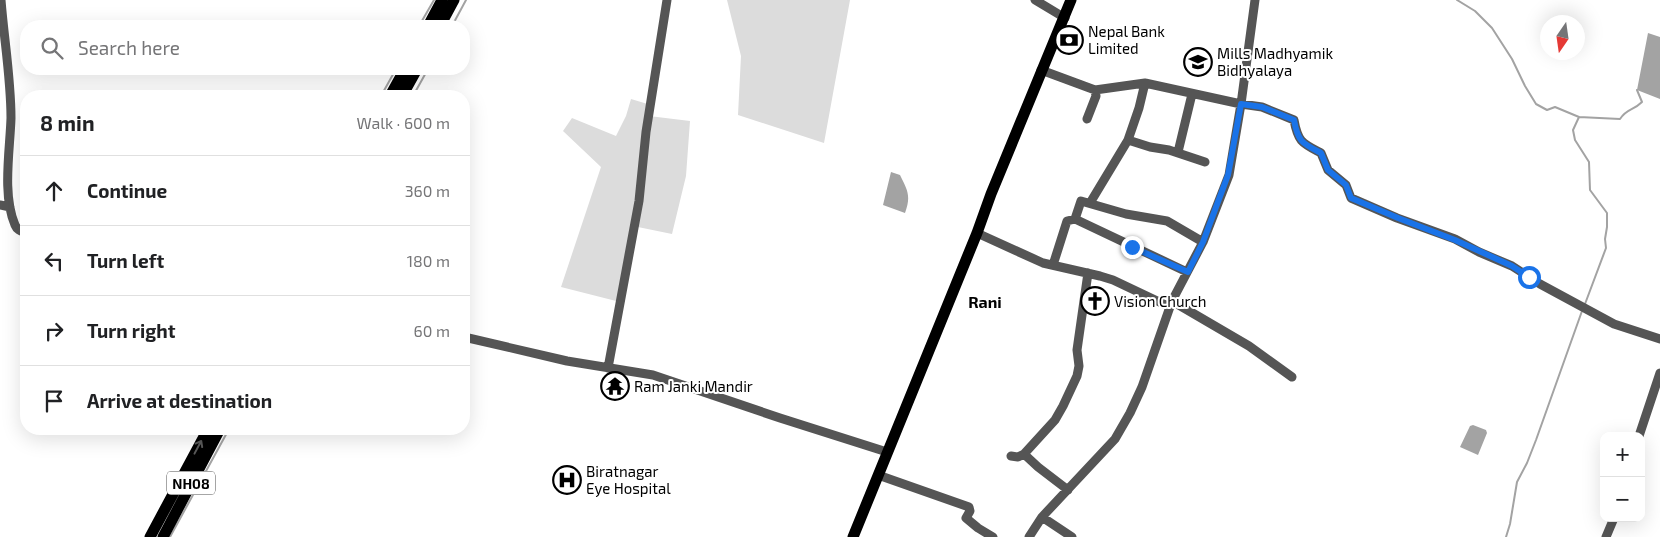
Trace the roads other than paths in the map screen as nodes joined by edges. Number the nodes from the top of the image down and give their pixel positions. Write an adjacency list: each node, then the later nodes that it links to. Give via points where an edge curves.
1 (1, 0): 26 (street, via 11,118)
2 (442, 0): 9 (main road)
3 (454, 0): 10 (main road)
4 (667, 0): 37 (street, via 646,132 639,201)
5 (1035, 0): 8 (street)
6 (1071, 0): 8 (main road)
7 (1255, 0): 19 (street)
8 (1065, 18): 11 (main road)
9 (431, 20)
10 (443, 20)
11 (1041, 70): 17 (street); 29 (main road)
12 (402, 75): 15 (main road)
13 (414, 75): 16 (main road)
14 (1145, 83): 17 (street); 18 (street); 21 (street)
15 (393, 90)
16 (405, 90)
17 (1095, 90): 20 (street, via 1096,96)
18 (1192, 94): 19 (street); 22 (street)
19 (1241, 104): 30 (street, via 1228,175); 36 (street, via 1262,107 1294,120 1297,136 1321,153 1328,170 1346,185 1351,198 1512,266 1614,324)
20 (1087, 119)
21 (1128, 140): 22 (street); 24 (street)
22 (1178, 152): 23 (street)
23 (1205, 162)
24 (1090, 203): 27 (street, via 1080,201); 30 (street, via 1167,222)
25 (0, 205): 26 (street)
26 (10, 207): 28 (street, via 15,226)
27 (1075, 219): 31 (street, via 1067,221); 32 (street)
28 (20, 230)
29 (977, 233): 31 (street); 43 (main road)
30 (1203, 242): 32 (street)
31 (1053, 266): 33 (street)
32 (1188, 272): 34 (street)
33 (1088, 273): 34 (street); 44 (street, via 1077,350 1079,366 1074,385 1055,420)
34 (1171, 304): 39 (street, via 1249,346); 47 (street, via 1130,413 1115,439)
35 (470, 338): 37 (street)
36 (1660, 338)
37 (608, 368): 43 (street, via 652,375)
38 (1660, 373): 40 (street)
39 (1292, 377)
40 (1640, 432)
41 (205, 435): 48 (main road, NH08, one-way to 41)
42 (216, 435): 48 (main road, NH08)
43 (887, 452): 46 (main road)
44 (1024, 454): 45 (street); 47 (street)
45 (1011, 456)
46 (878, 476): 53 (main road); 54 (street, via 969,507 966,518)
47 (1068, 490): 49 (street)
48 (172, 507): 51 (main road, NH08); 52 (main road, NH08)
49 (1042, 517): 55 (street); 56 (street)
50 (1612, 522): 57 (street)
51 (150, 537)
52 (163, 537)
53 (853, 537)
54 (993, 537)
55 (1029, 537)
56 (1072, 537)
57 (1606, 537)

